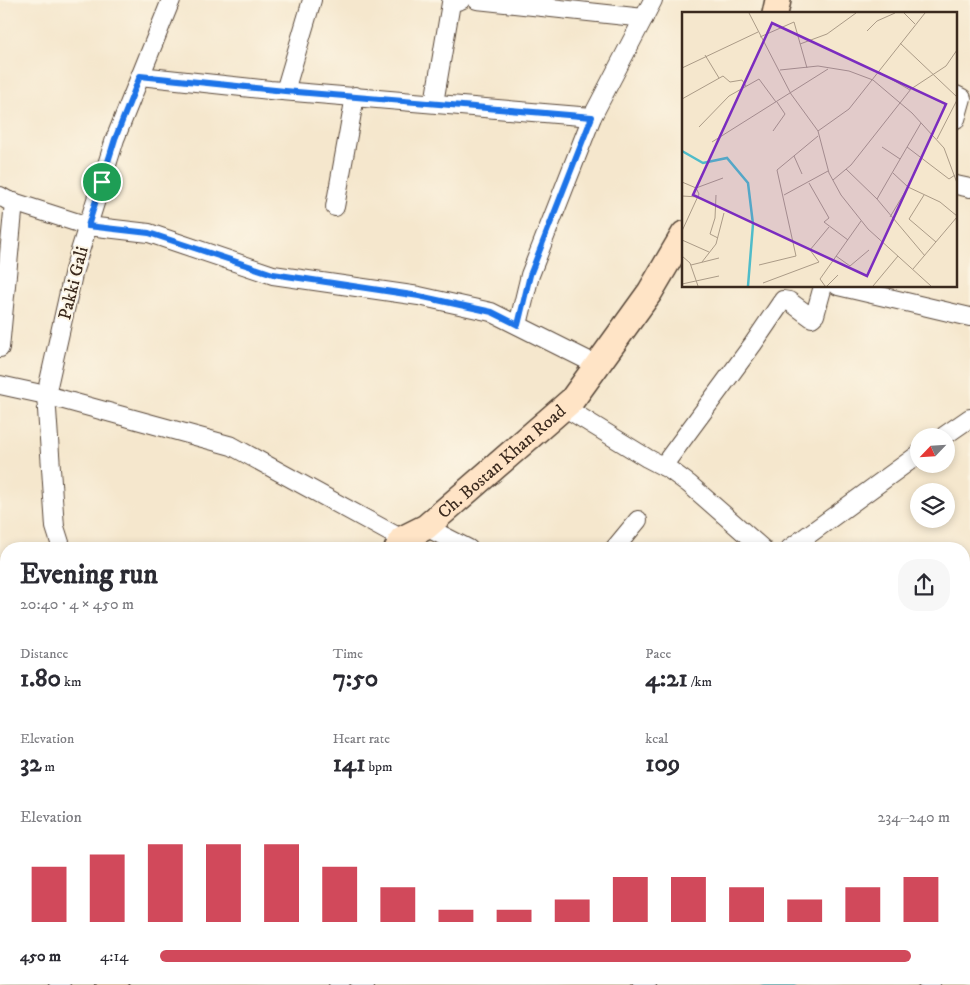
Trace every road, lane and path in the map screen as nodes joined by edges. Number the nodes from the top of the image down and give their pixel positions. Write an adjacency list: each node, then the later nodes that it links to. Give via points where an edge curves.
1 (171, 0): 7 (street, Pakki Gali)
2 (312, 0): 8 (street)
3 (461, 0): 11 (street, via 451,3)
4 (477, 0): 6 (street)
5 (653, 0): 6 (street)
6 (644, 18): 13 (street)
7 (140, 76): 8 (street); 16 (street, Pakki Gali, via 115,139)
8 (285, 91): 9 (street)
9 (355, 96): 11 (street); 15 (street)
10 (958, 96): 12 (street, via 962,98)
11 (434, 103): 13 (street)
12 (958, 112)
13 (592, 117): 21 (street, via 530,275)
14 (7, 199): 16 (street); 22 (street)
15 (335, 207)
16 (88, 226): 21 (street, via 149,233 273,274 419,296 492,312); 25 (street, Pakki Gali, via 74,270)
17 (682, 237): 23 (main road, Ch. Bostan Khan Road, via 650,292)
18 (822, 288): 30 (street, via 812,318 783,300)
19 (847, 288): 20 (street)
20 (970, 317)
21 (518, 325): 23 (street)
22 (0, 348)
23 (597, 365): 26 (main road, Ch. Bostan Khan Road)
24 (0, 385): 25 (street)
25 (46, 395): 33 (street, Pakki Gali, via 55,527); 34 (street, via 232,446)
26 (564, 407): 30 (street); 32 (main road, Ch. Bostan Khan Road)
27 (970, 418): 28 (street)
28 (955, 428)
29 (910, 461): 39 (street)
30 (663, 466): 38 (street, via 689,484)
31 (638, 520): 37 (street)
32 (426, 527): 35 (main road, Ch. Bostan Khan Road); 36 (street)
33 (60, 542)
34 (397, 542)
35 (403, 542)
36 (455, 542)
37 (620, 542)
38 (755, 542)
39 (799, 542)

